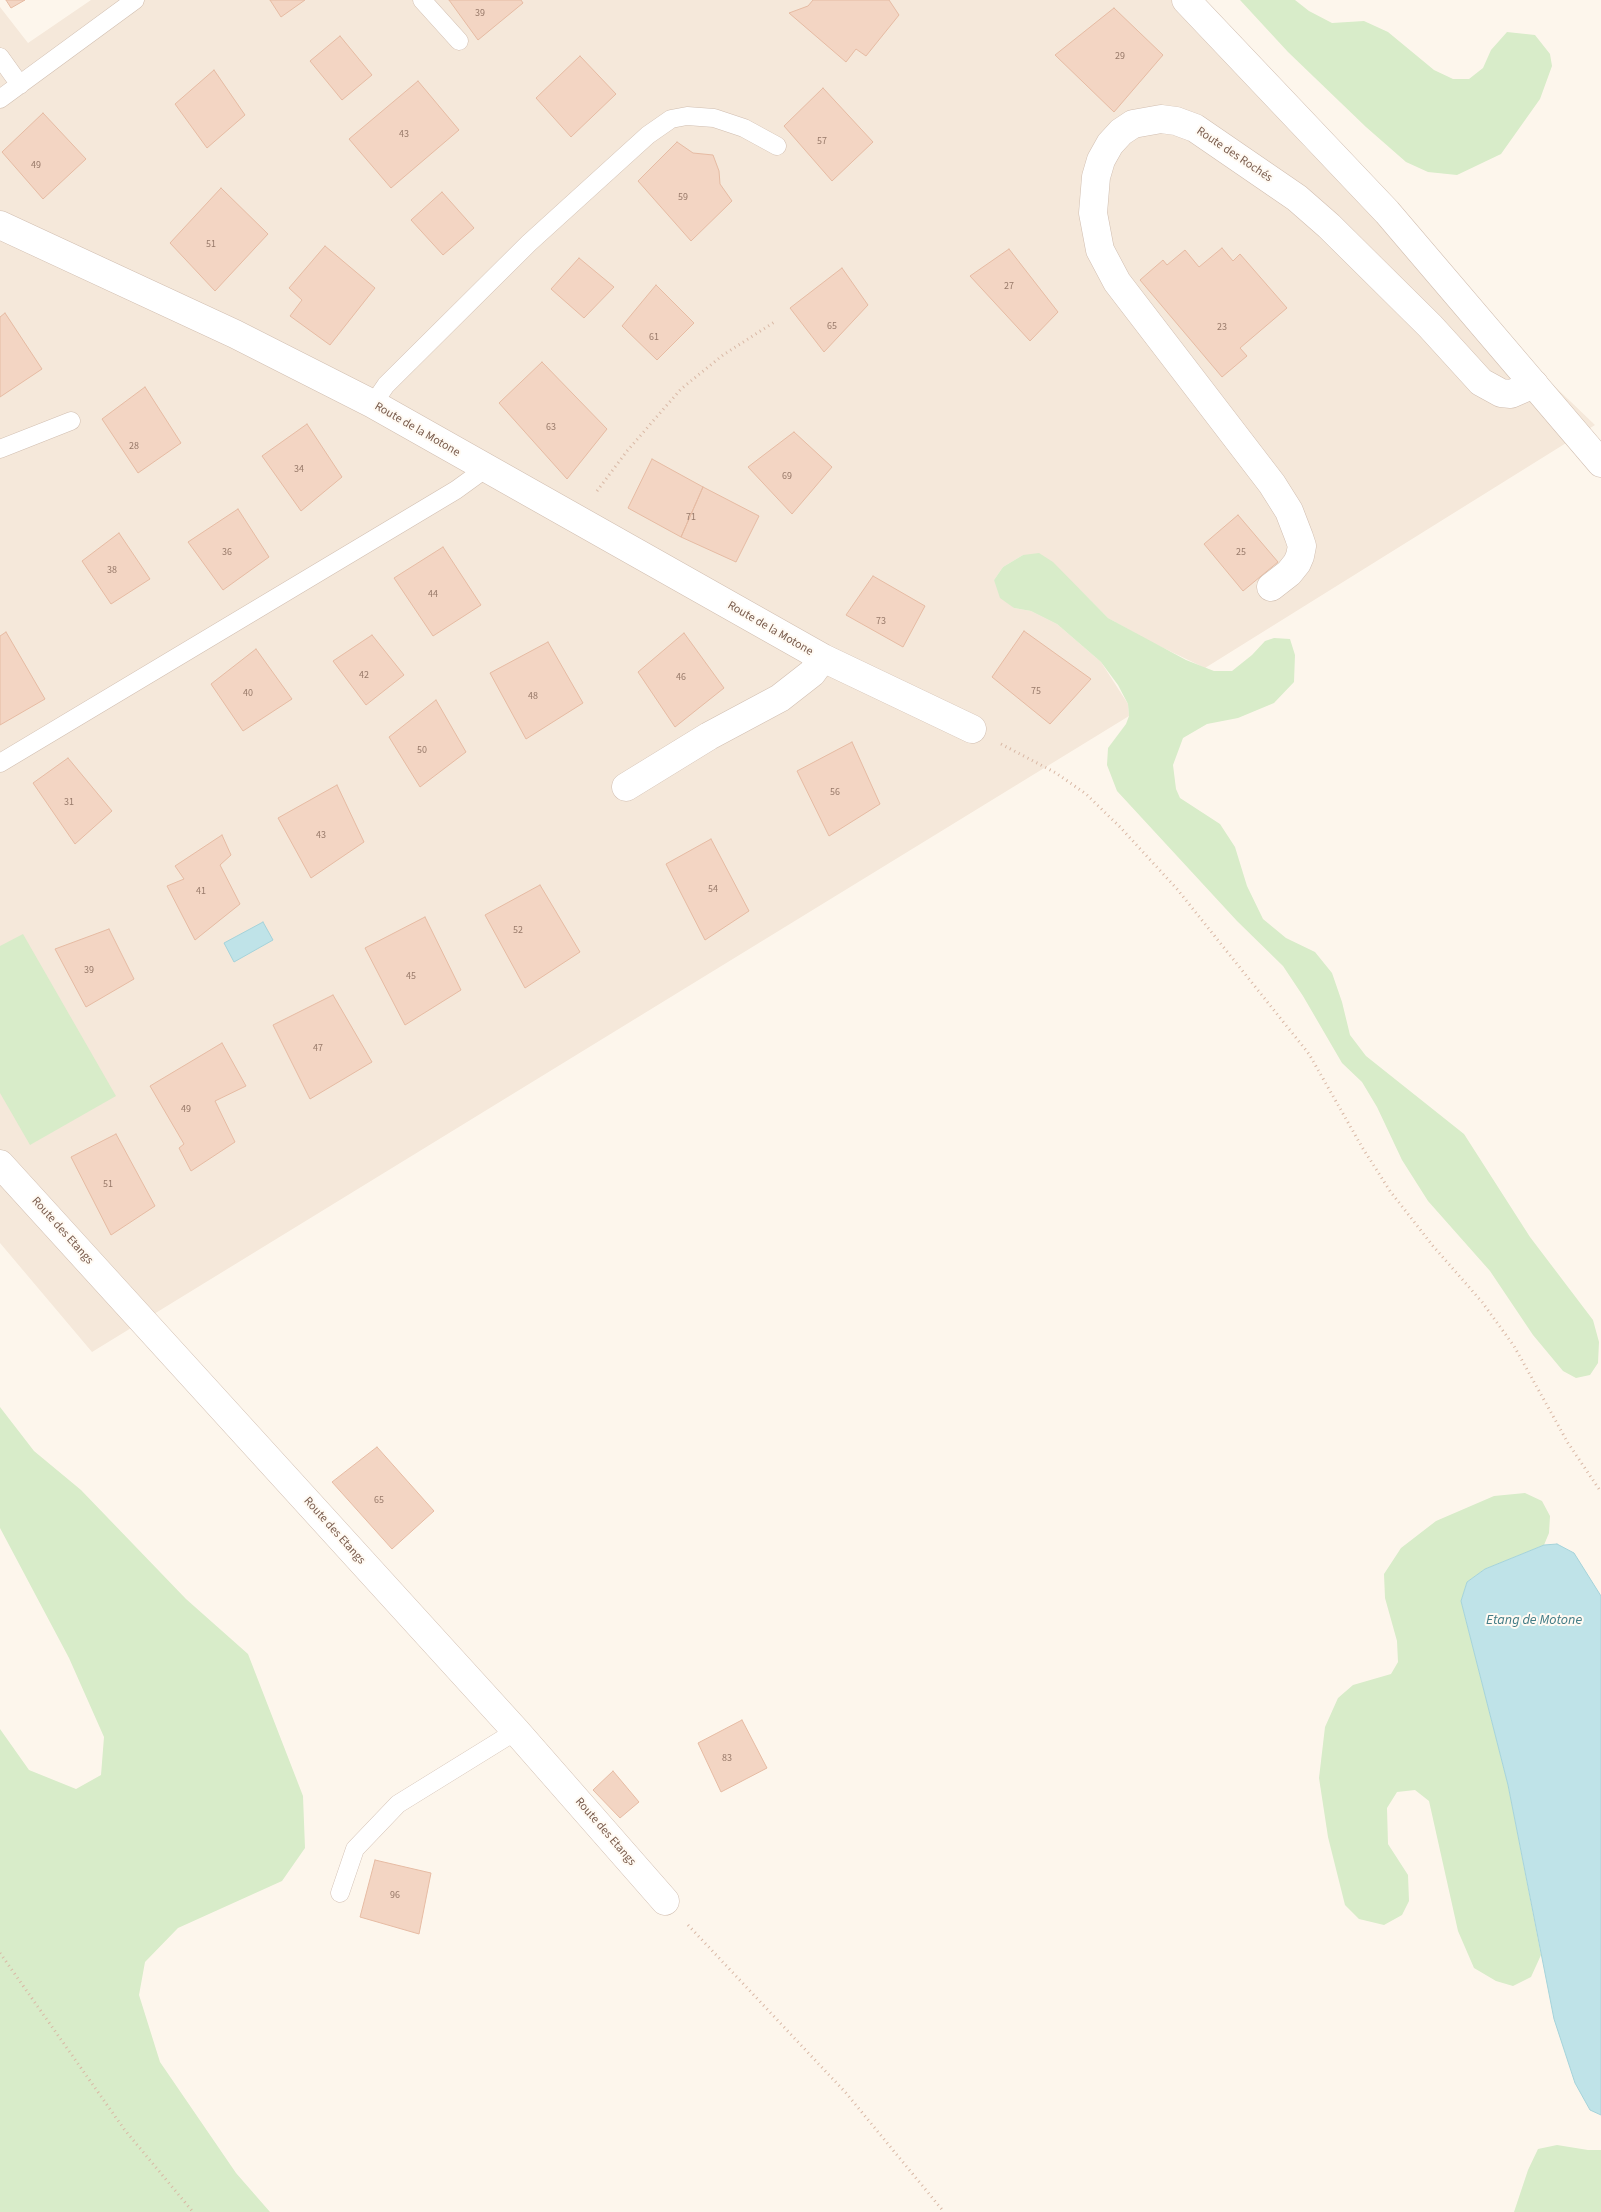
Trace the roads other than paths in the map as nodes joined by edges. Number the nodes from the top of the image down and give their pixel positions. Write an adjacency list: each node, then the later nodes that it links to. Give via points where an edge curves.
1 (135, 0): 6 (lane)
2 (422, 0): 4 (lane)
3 (1186, 0): 10 (street, via 1387,212)
4 (459, 41)
5 (0, 57): 6 (lane)
6 (20, 85): 7 (lane)
7 (0, 99)
8 (778, 146): 11 (lane, via 744,128 714,118 687,116 671,120 648,135 529,243 386,385)
9 (0, 225): 11 (street, Route de la Motone, via 235,334)
10 (1534, 384): 14 (street); 16 (street, Route des Rochés, via 1511,394 1501,393 1480,382 1430,326 1330,226 1297,198 1195,128 1161,119 1133,124 1121,132 1101,160 1096,177 1093,213 1100,250 1117,282 1272,484 1292,518 1302,546 1300,556 1289,573)
11 (373, 404): 15 (street, Route de la Motone)
12 (71, 421): 13 (lane)
13 (0, 449)
14 (1601, 463)
15 (485, 469): 17 (street, Route de la Motone); 19 (lane, via 456,490)
16 (1271, 587)
17 (822, 658): 18 (street, Route de la Motone); 20 (street, Route de la Motone, via 812,673 780,698)
18 (972, 729)
19 (0, 762)
20 (626, 786)
21 (0, 1164): 22 (street, Route des Etangs)
22 (516, 1731): 23 (lane, via 398,1804 355,1849); 24 (street, Route des Etangs)
23 (340, 1893)
24 (665, 1901)

